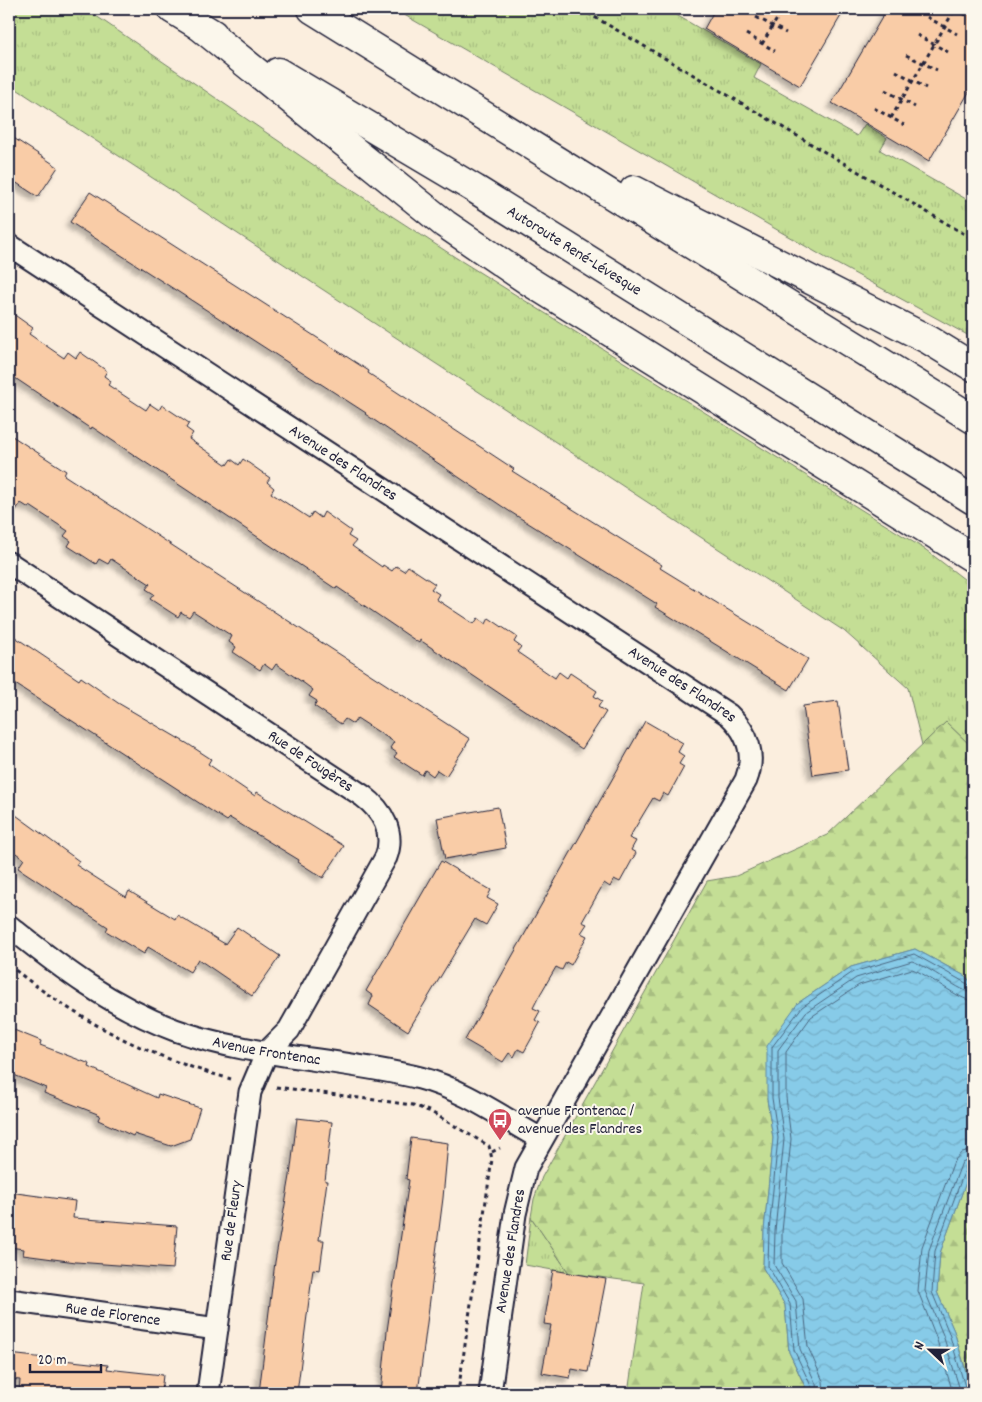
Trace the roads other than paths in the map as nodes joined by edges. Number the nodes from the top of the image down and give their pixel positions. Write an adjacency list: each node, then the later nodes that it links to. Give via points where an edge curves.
1 (172, 9): 3 (highway, Autoroute René-Lévesque)
2 (312, 9): 4 (highway)
3 (197, 24): 8 (highway, Autoroute René-Lévesque, via 475,189); 9 (highway, via 445,224 527,280)
4 (470, 107): 6 (highway, via 930,340); 7 (highway)
5 (9, 245): 13 (street, Avenue des Flandres, via 728,715 745,735 751,756 746,780)
6 (973, 367)
7 (973, 419)
8 (973, 500)
9 (973, 558)
10 (9, 563): 12 (street, Rue de Fougères, via 363,796 380,812 390,837 386,857 289,1030)
11 (9, 926): 12 (street, Avenue Frontenac, via 78,980 137,1014 177,1030)
12 (267, 1052): 13 (street, Avenue Frontenac, via 428,1081 465,1096); 15 (street, Rue de Fleury, via 250,1092)
13 (541, 1140): 17 (street, Avenue des Flandres, via 526,1168 518,1197)
14 (9, 1300): 15 (street, Rue de Florence)
15 (217, 1330): 16 (street, Rue de Fleury)
16 (208, 1393)
17 (490, 1393)

